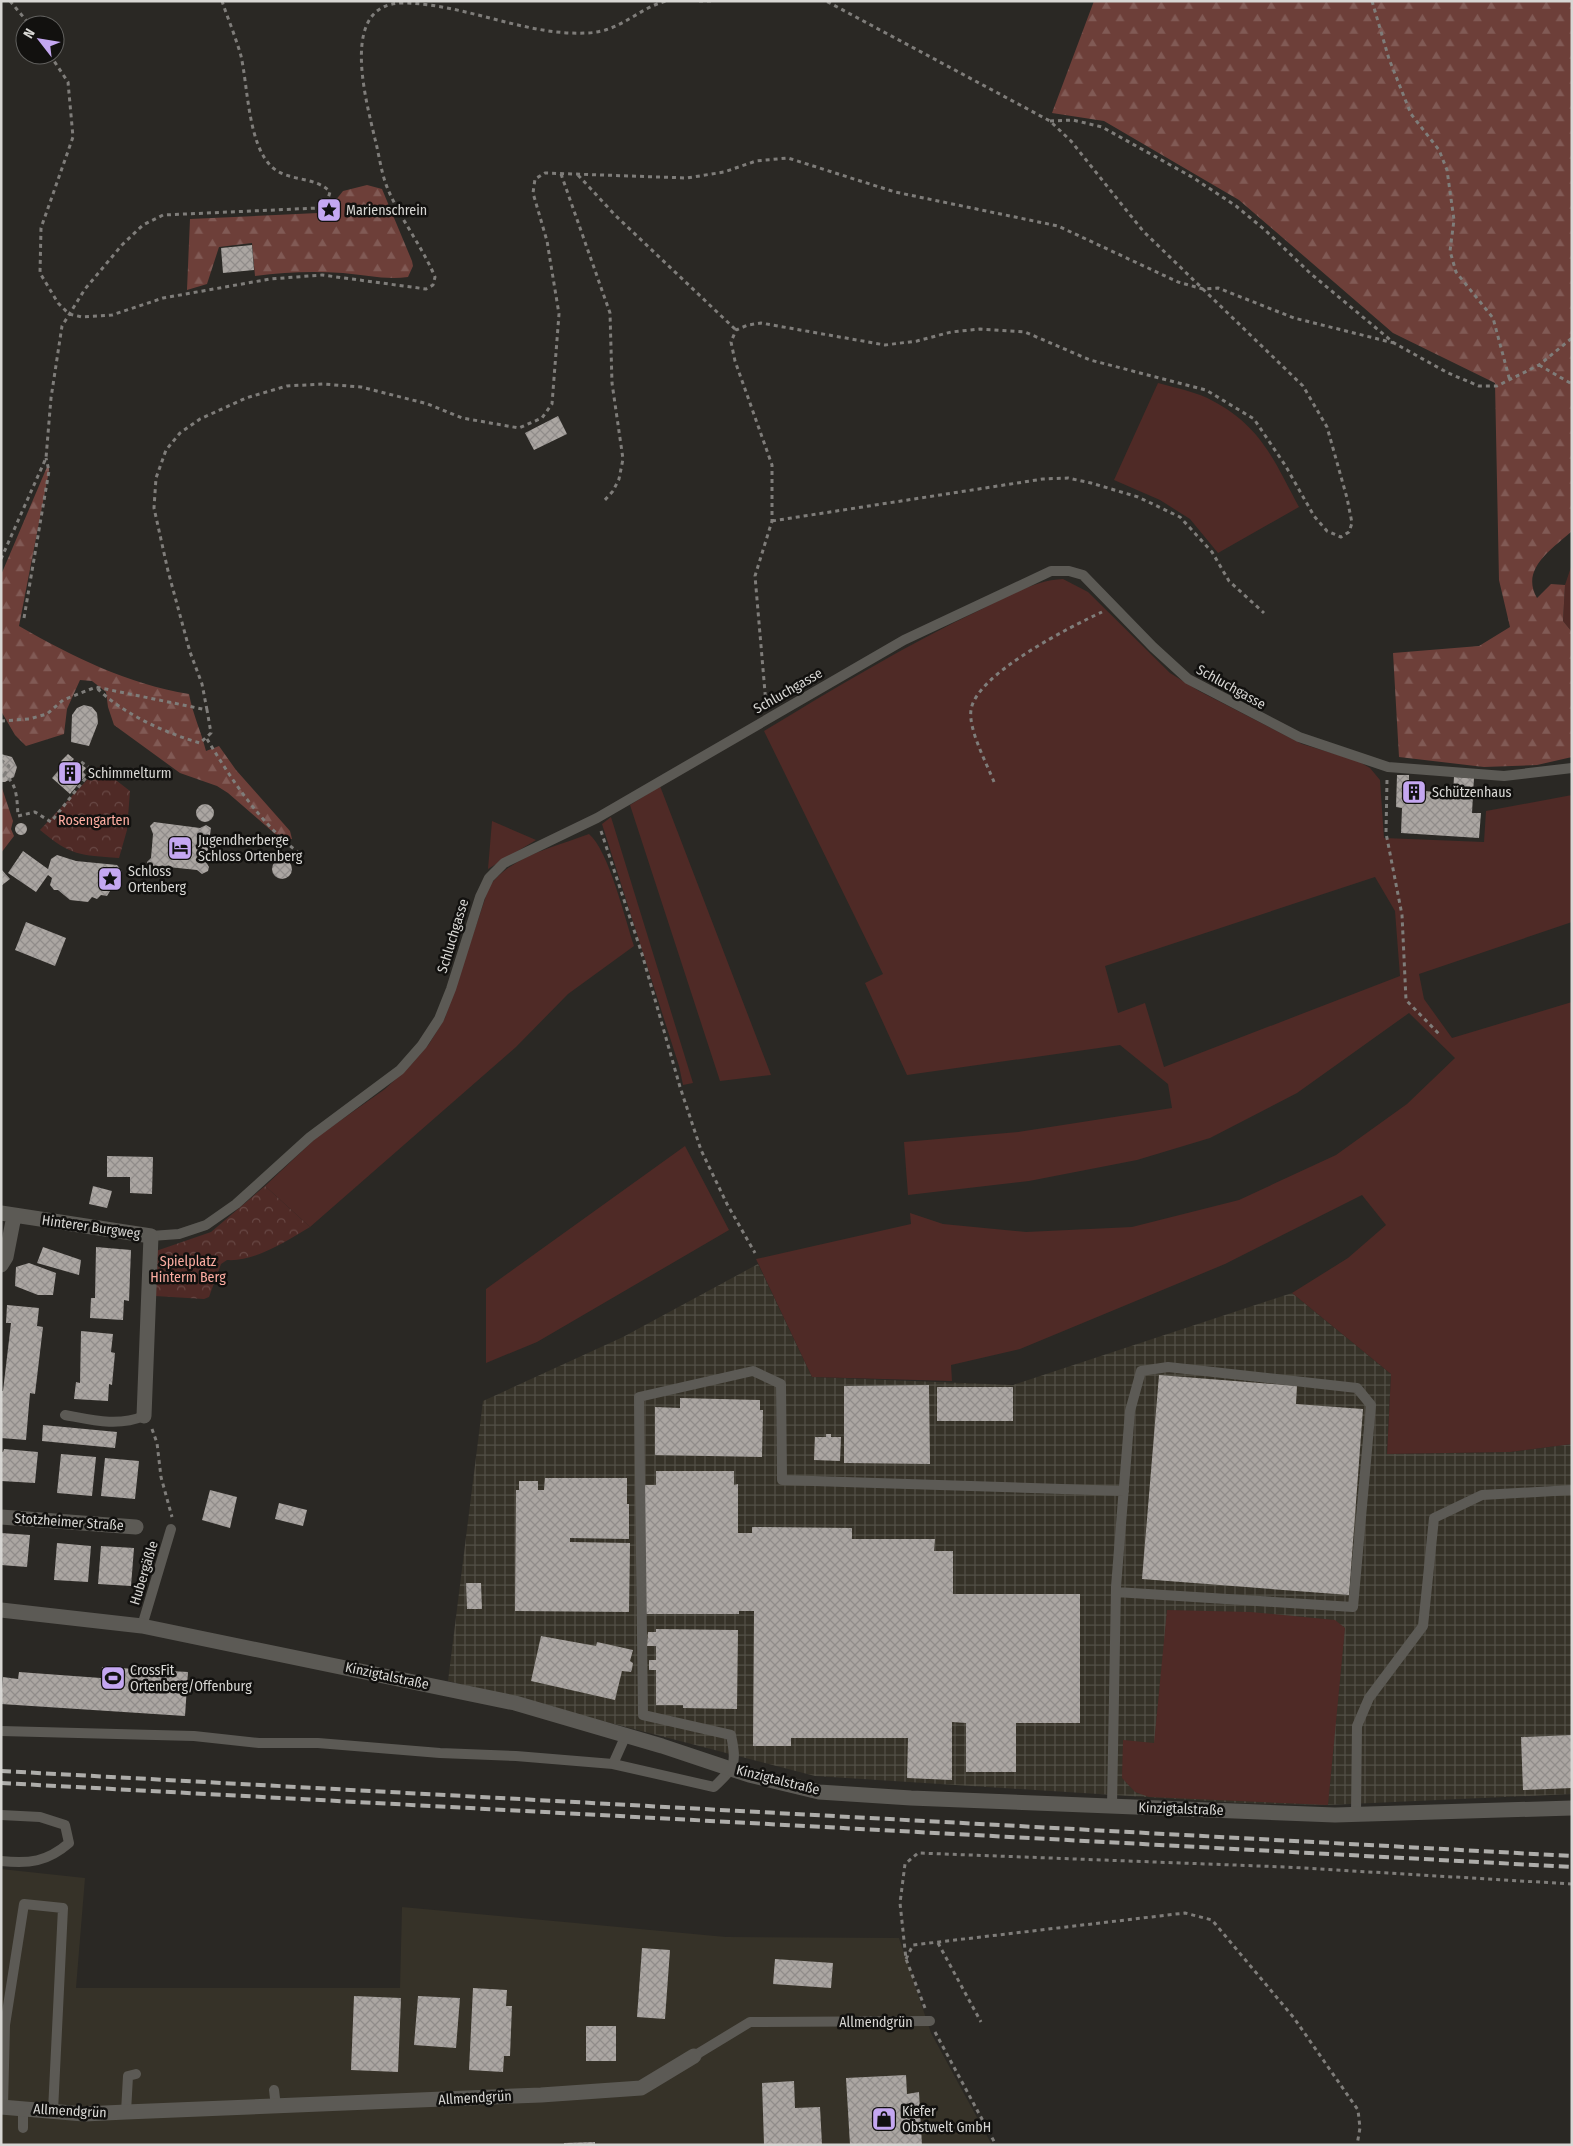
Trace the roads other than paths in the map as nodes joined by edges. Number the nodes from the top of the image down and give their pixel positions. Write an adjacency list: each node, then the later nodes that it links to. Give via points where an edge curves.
1 (1572, 768): 3 (lane, Schluchgasse, via 1504,776 1388,767 1298,737 1188,679 1083,576 1069,571 1050,571 904,640 597,818 504,863 489,878 480,897 439,1018 400,1070 310,1137 236,1204 206,1225 179,1234)
2 (8, 1215): 3 (main road, Hinterer Burgweg); 4 (main road, via 6,1257)
3 (151, 1236): 6 (main road, Hinterer Burgweg)
4 (1, 1265)
5 (65, 1415): 6 (lane, via 112,1423 130,1422)
6 (144, 1416)
7 (1572, 1490): 21 (lane, via 1482,1495 1434,1518 1423,1626 1369,1698 1358,1726)
8 (1124, 1491): 12 (lane); 12 (lane, via 1130,1411 1141,1371 1168,1368 1357,1388 1371,1405 1353,1607); 18 (lane, via 782,1480 781,1384 752,1370 639,1397 643,1715 731,1735 736,1756)
9 (1, 1517): 10 (main road, Stotzheimer Straße)
10 (136, 1527)
11 (171, 1529): 14 (lane, Hubergäßle)
12 (1116, 1592): 19 (lane)
13 (1, 1610): 14 (main road, Kinzigtalstraße)
14 (142, 1626): 16 (main road, Kinzigtalstraße, via 515,1703)
15 (1, 1731): 17 (lane, via 194,1736 259,1743)
16 (626, 1735): 17 (lane); 18 (main road, Kinzigtalstraße)
17 (613, 1764): 18 (lane, via 714,1786)
18 (732, 1769): 19 (main road, Kinzigtalstraße, via 819,1792)
19 (1112, 1806): 21 (main road, Kinzigtalstraße)
20 (1572, 1808): 21 (main road, Kinzigtalstraße)
21 (1356, 1814)
22 (1, 1815): 23 (lane, via 40,1817 65,1825 69,1843 54,1856 25,1863)
23 (1, 1861)
24 (930, 2022): 25 (lane, Allmendgrün, via 750,2022)
25 (694, 2056): 29 (main road, Allmendgrün, via 641,2088)
26 (136, 2074): 32 (lane, via 128,2076)
27 (274, 2090): 29 (lane)
28 (2, 2107): 30 (main road, Allmendgrün); 31 (lane, via 6,2025 24,1904 62,1908)
29 (276, 2107): 32 (main road, Allmendgrün)
30 (23, 2109): 31 (main road, Allmendgrün); 33 (lane)
31 (53, 2111): 32 (main road, Allmendgrün, via 84,2114)
32 (126, 2112)
33 (23, 2128)

